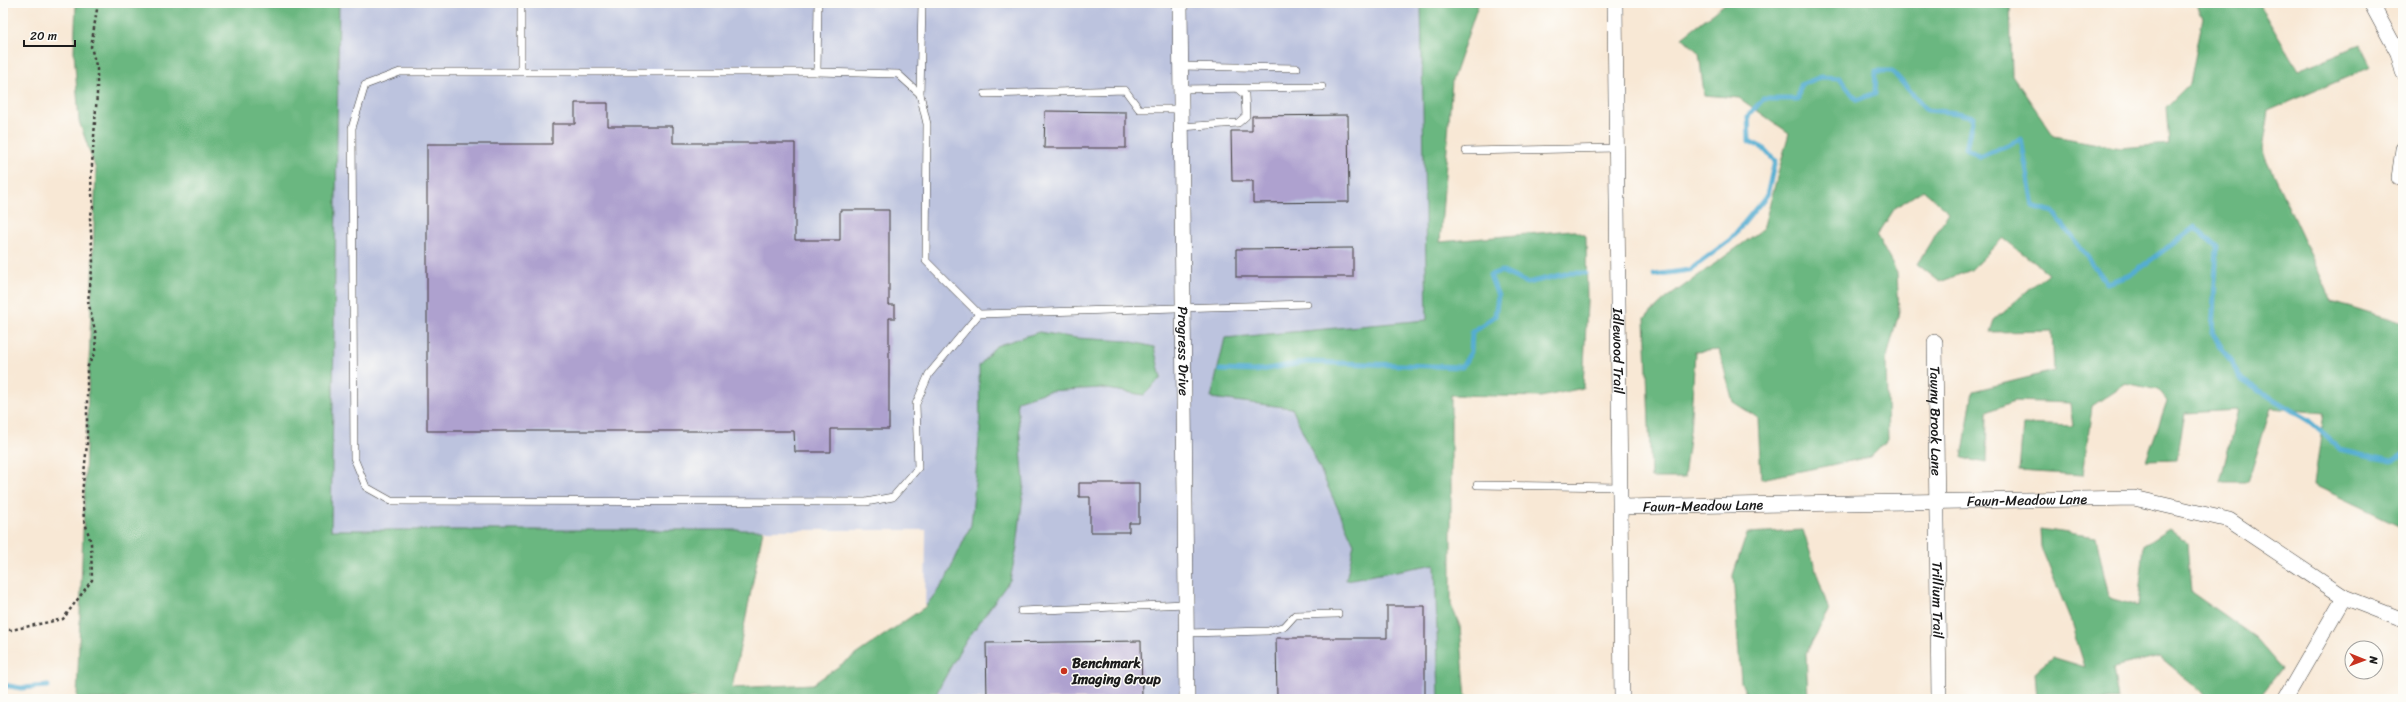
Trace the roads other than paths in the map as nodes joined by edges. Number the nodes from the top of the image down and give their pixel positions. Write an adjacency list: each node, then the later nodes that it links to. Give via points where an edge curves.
1 (521, 3): 9 (lane)
2 (818, 3): 10 (lane)
3 (922, 3): 15 (lane)
4 (1180, 3): 7 (street, Progress Drive)
5 (1615, 3): 19 (street, Idlewood Trail)
6 (2371, 3): 11 (street, via 2398,53)
7 (1180, 66): 8 (lane); 13 (street, Progress Drive)
8 (1297, 68)
9 (520, 70): 10 (lane); 25 (lane, via 400,72 365,85 352,128 354,458 366,487 391,501 866,502 894,497 918,468 916,404 929,374)
10 (817, 72): 15 (lane, via 898,74)
11 (2403, 72)
12 (1322, 87): 14 (lane)
13 (1180, 89): 14 (lane); 17 (street, Progress Drive)
14 (1238, 89): 18 (lane, via 1245,95 1246,116 1238,123)
15 (920, 94): 25 (lane, via 927,124 926,261)
16 (985, 94): 17 (lane, via 1125,90 1139,109)
17 (1181, 109): 18 (street, Progress Drive)
18 (1181, 127): 24 (street, Progress Drive)
19 (1616, 148): 21 (lane); 28 (street, Idlewood Trail)
20 (2403, 149): 22 (street)
21 (1466, 152)
22 (2399, 178)
23 (1307, 304): 24 (lane)
24 (1183, 308): 25 (lane); 32 (street, Progress Drive)
25 (979, 314)
26 (1935, 342): 29 (street, Tawny Brook Lane)
27 (1477, 485): 28 (lane)
28 (1620, 486): 30 (street, Idlewood Trail)
29 (1937, 500): 30 (street, Fawn-Meadow Lane); 31 (street, Fawn-Meadow Lane, via 2134,498 2229,520); 39 (street, Trillium Trail)
30 (1620, 507): 38 (street, Idlewood Trail)
31 (2344, 597): 35 (street, Fawn-Meadow Lane); 40 (street)
32 (1186, 604): 33 (lane); 36 (street, Progress Drive)
33 (1021, 611)
34 (1338, 614): 36 (lane, via 1295,615 1285,626 1268,631)
35 (2403, 620)
36 (1186, 633): 37 (street, Progress Drive)
37 (1186, 699)
38 (1622, 699)
39 (1939, 699)
40 (2286, 699)

